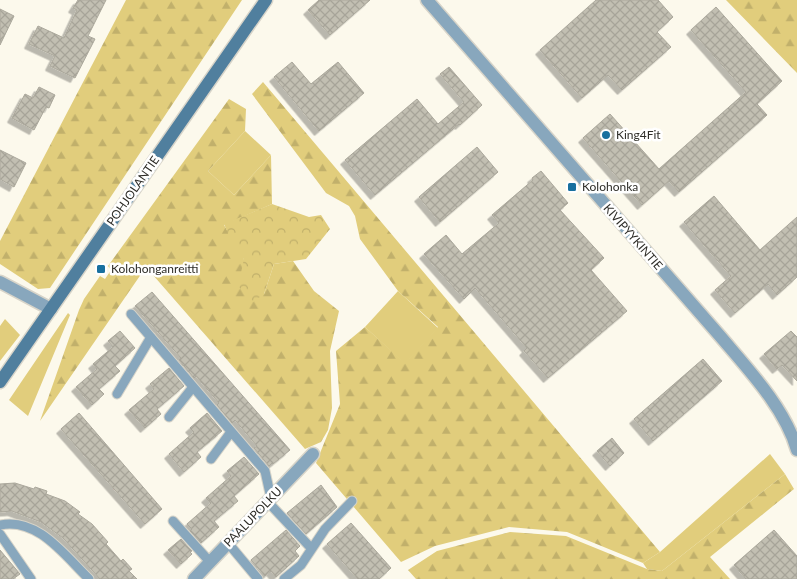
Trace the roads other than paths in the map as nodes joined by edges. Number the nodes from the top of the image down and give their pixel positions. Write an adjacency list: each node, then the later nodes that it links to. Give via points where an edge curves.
1 (266, 0): 4 (street, POHJOLANTIE)
2 (427, 0): 12 (street, KIVIPYYKINTIE, via 720,336 764,389)
3 (0, 282): 4 (street)
4 (51, 309): 7 (street, POHJOLANTIE)
5 (131, 314): 6 (lane)
6 (151, 337): 8 (lane); 9 (lane)
7 (3, 378)
8 (194, 387): 10 (lane); 11 (lane)
9 (116, 394)
10 (169, 417)
11 (231, 432): 15 (lane); 16 (lane, via 265,471)
12 (795, 436): 13 (street, KIVIPYYKINTIE)
13 (797, 450)
14 (313, 454): 16 (street, PAALUPOLKU)
15 (211, 459)
16 (269, 500): 21 (street, PAALUPOLKU); 22 (lane)
17 (352, 501): 22 (lane)
18 (173, 521): 23 (lane)
19 (0, 526): 25 (lane, via 10,523 28,527 51,540)
20 (0, 534): 24 (lane)
21 (228, 543): 23 (street, PAALUPOLKU); 27 (lane)
22 (311, 548): 28 (lane, via 301,565)
23 (210, 562): 26 (street, PAALUPOLKU)
24 (31, 579)
25 (89, 579)
26 (194, 579)
27 (258, 579)
28 (284, 579)

